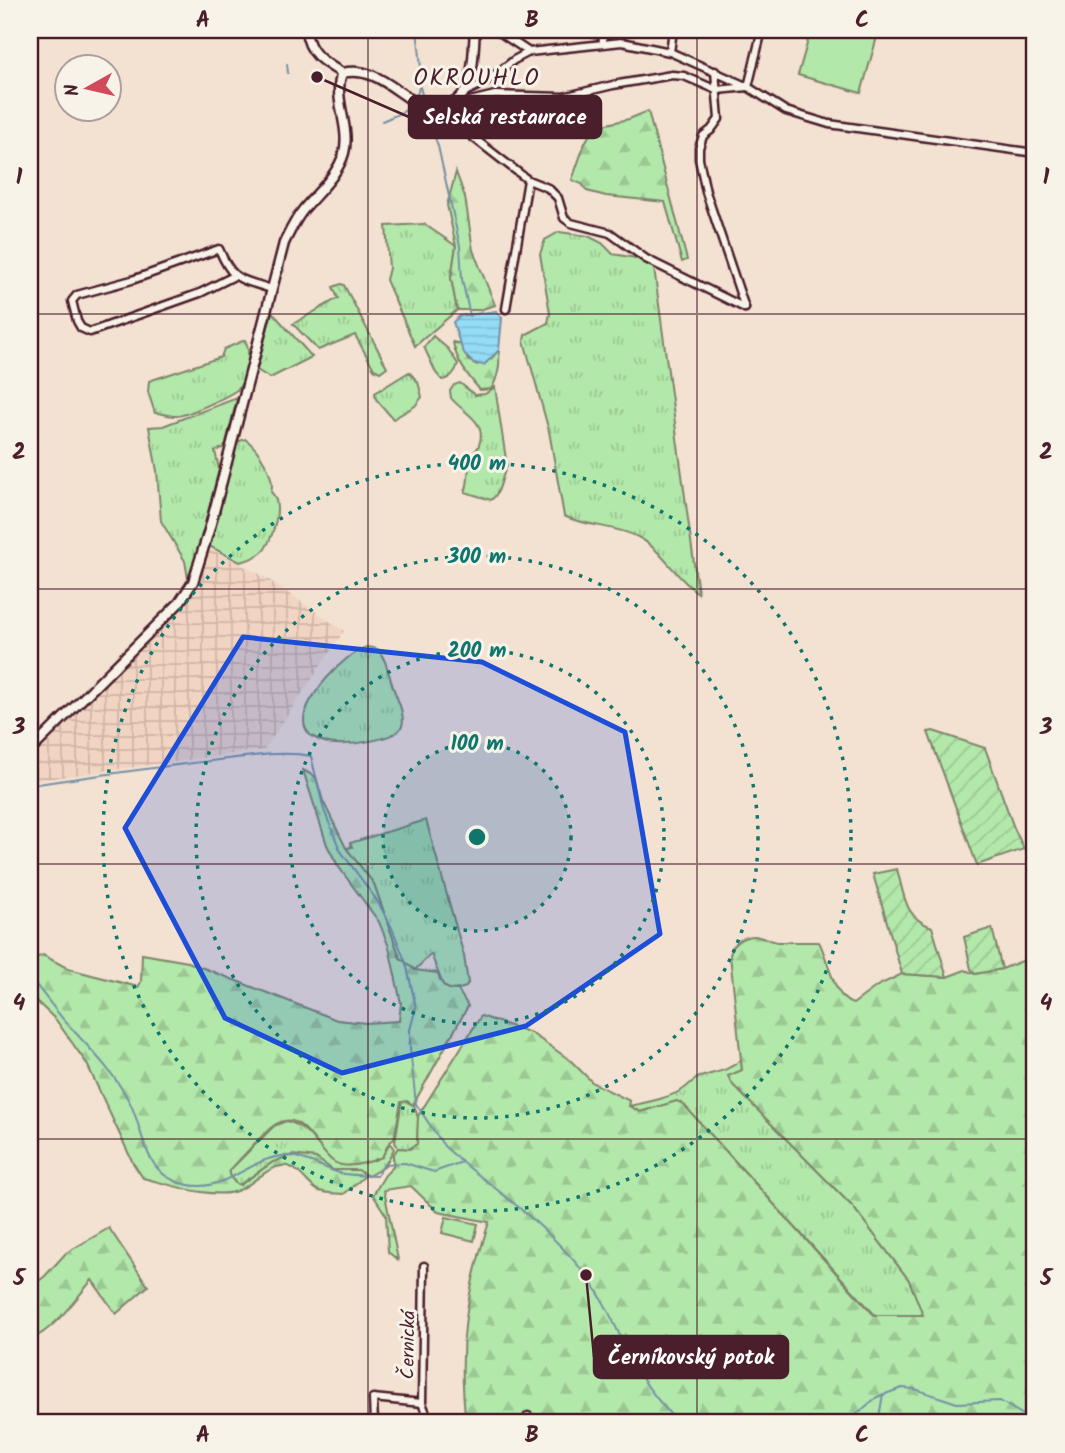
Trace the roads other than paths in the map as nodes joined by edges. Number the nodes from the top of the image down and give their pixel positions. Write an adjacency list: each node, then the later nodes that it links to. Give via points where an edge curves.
1 (306, 30): 11 (street, via 309,47 322,62)
2 (475, 30): 14 (street)
3 (496, 30): 8 (street)
4 (602, 30): 7 (street)
5 (673, 30): 9 (street)
6 (762, 30): 12 (street)
7 (603, 42): 8 (street); 9 (street)
8 (529, 52): 14 (street)
9 (670, 52): 10 (street)
10 (715, 71): 12 (street); 13 (street)
11 (342, 73): 16 (street, via 368,72 418,104); 20 (street, via 344,153 292,225)
12 (748, 87): 13 (street); 17 (street, via 786,111 829,124)
13 (717, 90): 15 (street, via 672,75 563,97 495,95); 18 (street, via 719,119 703,136 699,159 745,308 646,259 610,233 571,223 564,218 558,198)
14 (465, 92): 15 (street)
15 (454, 105): 16 (street)
16 (444, 107): 18 (street, via 461,128)
17 (1035, 153)
18 (528, 180): 21 (street)
19 (234, 276): 19 (street, via 219,249 77,295 73,308 81,328 90,332 200,293); 20 (street)
20 (271, 289): 22 (street, via 193,582 179,603)
21 (506, 309)
22 (30, 751)
23 (424, 1266): 24 (street, Černická)
24 (422, 1403): 25 (street, via 373,1398); 26 (street, Černická)
25 (374, 1423)
26 (430, 1423)

